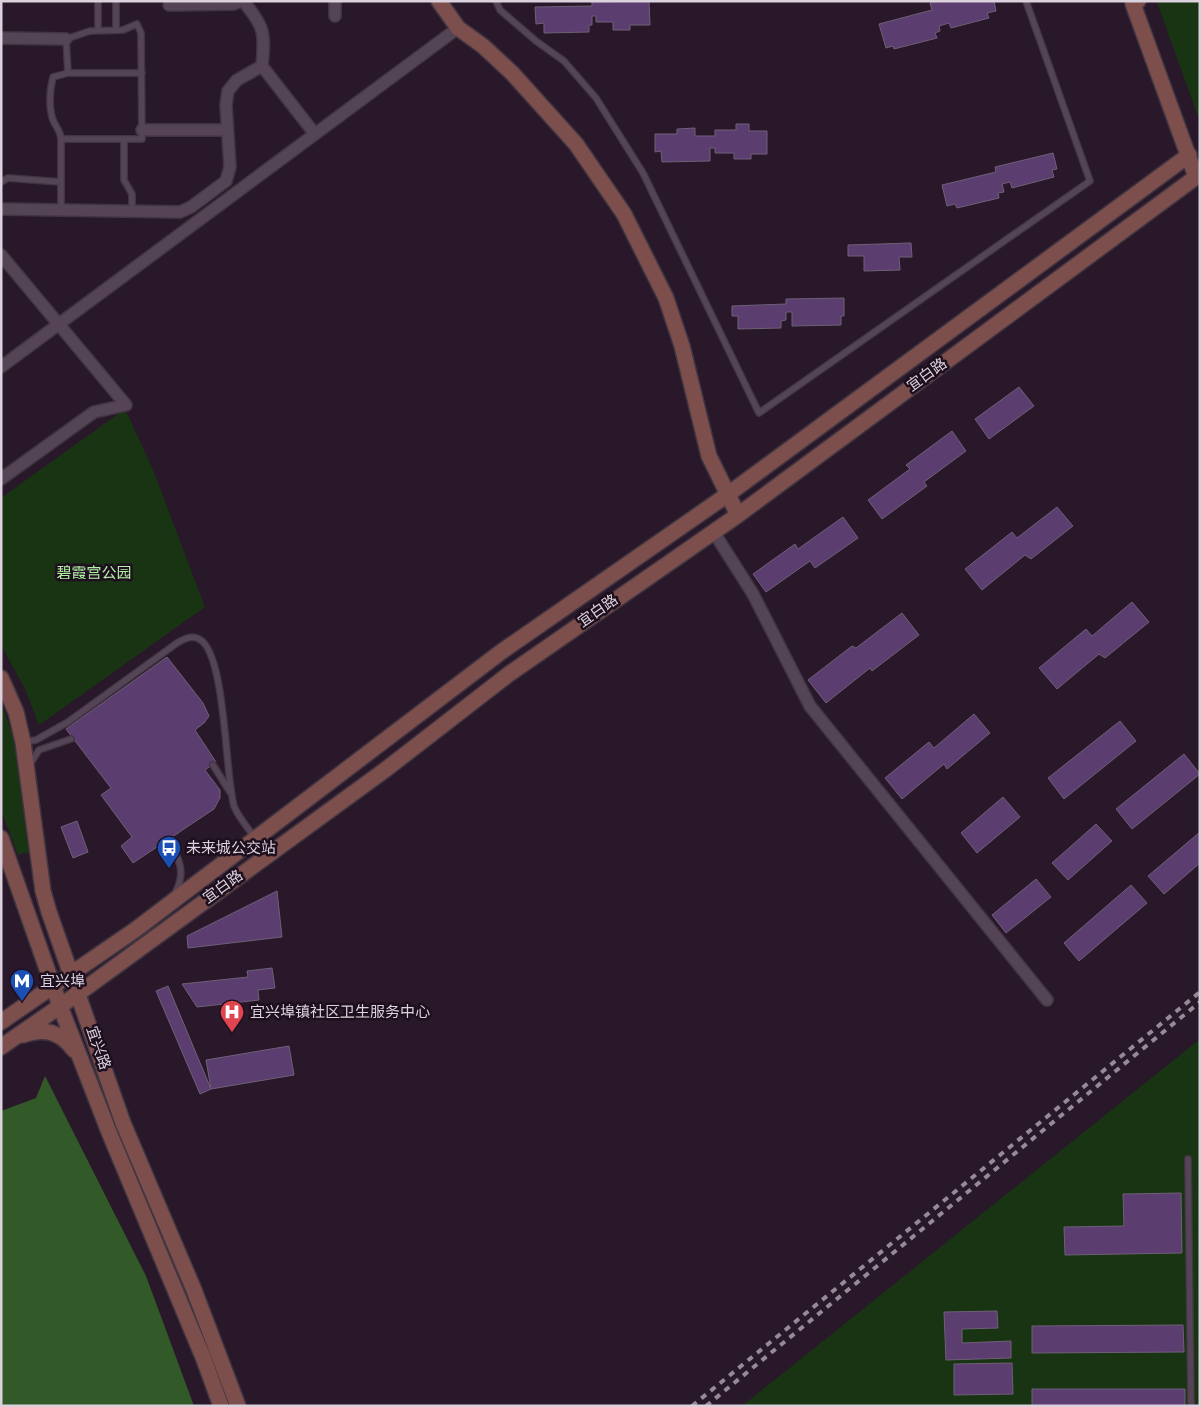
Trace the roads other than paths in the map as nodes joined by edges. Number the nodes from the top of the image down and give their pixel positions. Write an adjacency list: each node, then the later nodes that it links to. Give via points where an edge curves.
1 (98, 1): 12 (lane)
2 (116, 1): 13 (lane)
3 (242, 1): 9 (street, via 234,4); 16 (street, via 264,32)
4 (335, 1): 10 (street)
5 (439, 1): 11 (street)
6 (496, 1): 7 (lane, via 500,10 564,61 601,105 643,173 759,413 1090,181)
7 (1026, 1)
8 (1134, 2): 24 (street)
9 (169, 5)
10 (335, 16)
11 (458, 28): 21 (street); 34 (street, via 484,46 512,73 576,144 624,214 666,298 682,346 709,456)
12 (98, 30): 13 (lane); 15 (lane)
13 (116, 30): 18 (lane, via 137,24 141,33)
14 (1, 38): 15 (street)
15 (66, 39): 17 (lane)
16 (262, 66): 20 (street, via 237,80 228,92); 21 (street)
17 (68, 74): 18 (lane); 22 (lane, via 53,77 52,83 52,117)
18 (142, 74): 19 (lane)
19 (142, 130): 20 (street); 23 (lane, via 142,139)
20 (227, 130): 29 (street, via 230,167 226,181 191,208 180,212)
21 (314, 133): 31 (street)
22 (61, 139): 23 (lane); 26 (lane)
23 (124, 139): 29 (lane, via 124,180 132,194)
24 (1189, 155): 34 (street); 35 (street, 宜白路, via 1196,177)
25 (1, 182): 26 (lane, via 8,178)
26 (61, 182): 28 (lane)
27 (1, 209): 28 (street)
28 (61, 212): 29 (street)
29 (132, 212)
30 (1, 255): 31 (street)
31 (60, 325): 32 (street); 33 (street, via 126,405 94,412)
32 (1, 367)
33 (1, 479)
34 (727, 495): 35 (street); 44 (street, via 501,652)
35 (738, 514): 36 (street, 宜白路)
36 (713, 531): 50 (street, 宜白路, via 509,674 385,770); 51 (street, via 753,594 810,706)
37 (1, 678): 39 (street, 宜兴路, via 16,712)
38 (71, 738): 41 (lane, via 39,750 31,761)
39 (23, 742): 41 (street, 宜兴路); 42 (lane, via 50,734 178,643 193,637 201,640 212,655)
40 (213, 765): 42 (lane)
41 (28, 778): 47 (street, 宜兴路, via 43,890)
42 (232, 796): 44 (lane, via 234,808)
43 (1, 838): 49 (street, 宜兴路)
44 (256, 840): 46 (street)
45 (169, 841): 46 (lane, via 178,855 182,871 179,886)
46 (167, 906): 48 (street)
47 (53, 922): 48 (street, 宜兴路); 49 (street)
48 (71, 972): 49 (street); 50 (street, 宜兴路)
49 (50, 984): 52 (street, 宜兴路); 53 (street); 54 (street)
50 (80, 993): 52 (street, 宜白路); 57 (street, 宜兴路)
51 (1047, 1000)
52 (60, 1009): 53 (street); 55 (street, 宜白路); 57 (street, via 79,1020); 58 (street, 宜兴路)
53 (39, 1010): 54 (street); 55 (street)
54 (2, 1022)
55 (14, 1037): 56 (street, 宜白路); 58 (street, via 39,1031 56,1033)
56 (1, 1047)
57 (99, 1048): 61 (street, 宜兴路, via 142,1170 197,1298)
58 (81, 1058): 60 (street, 宜兴路)
59 (1188, 1159): 62 (lane)
60 (221, 1406)
61 (238, 1406)
62 (1191, 1406)

